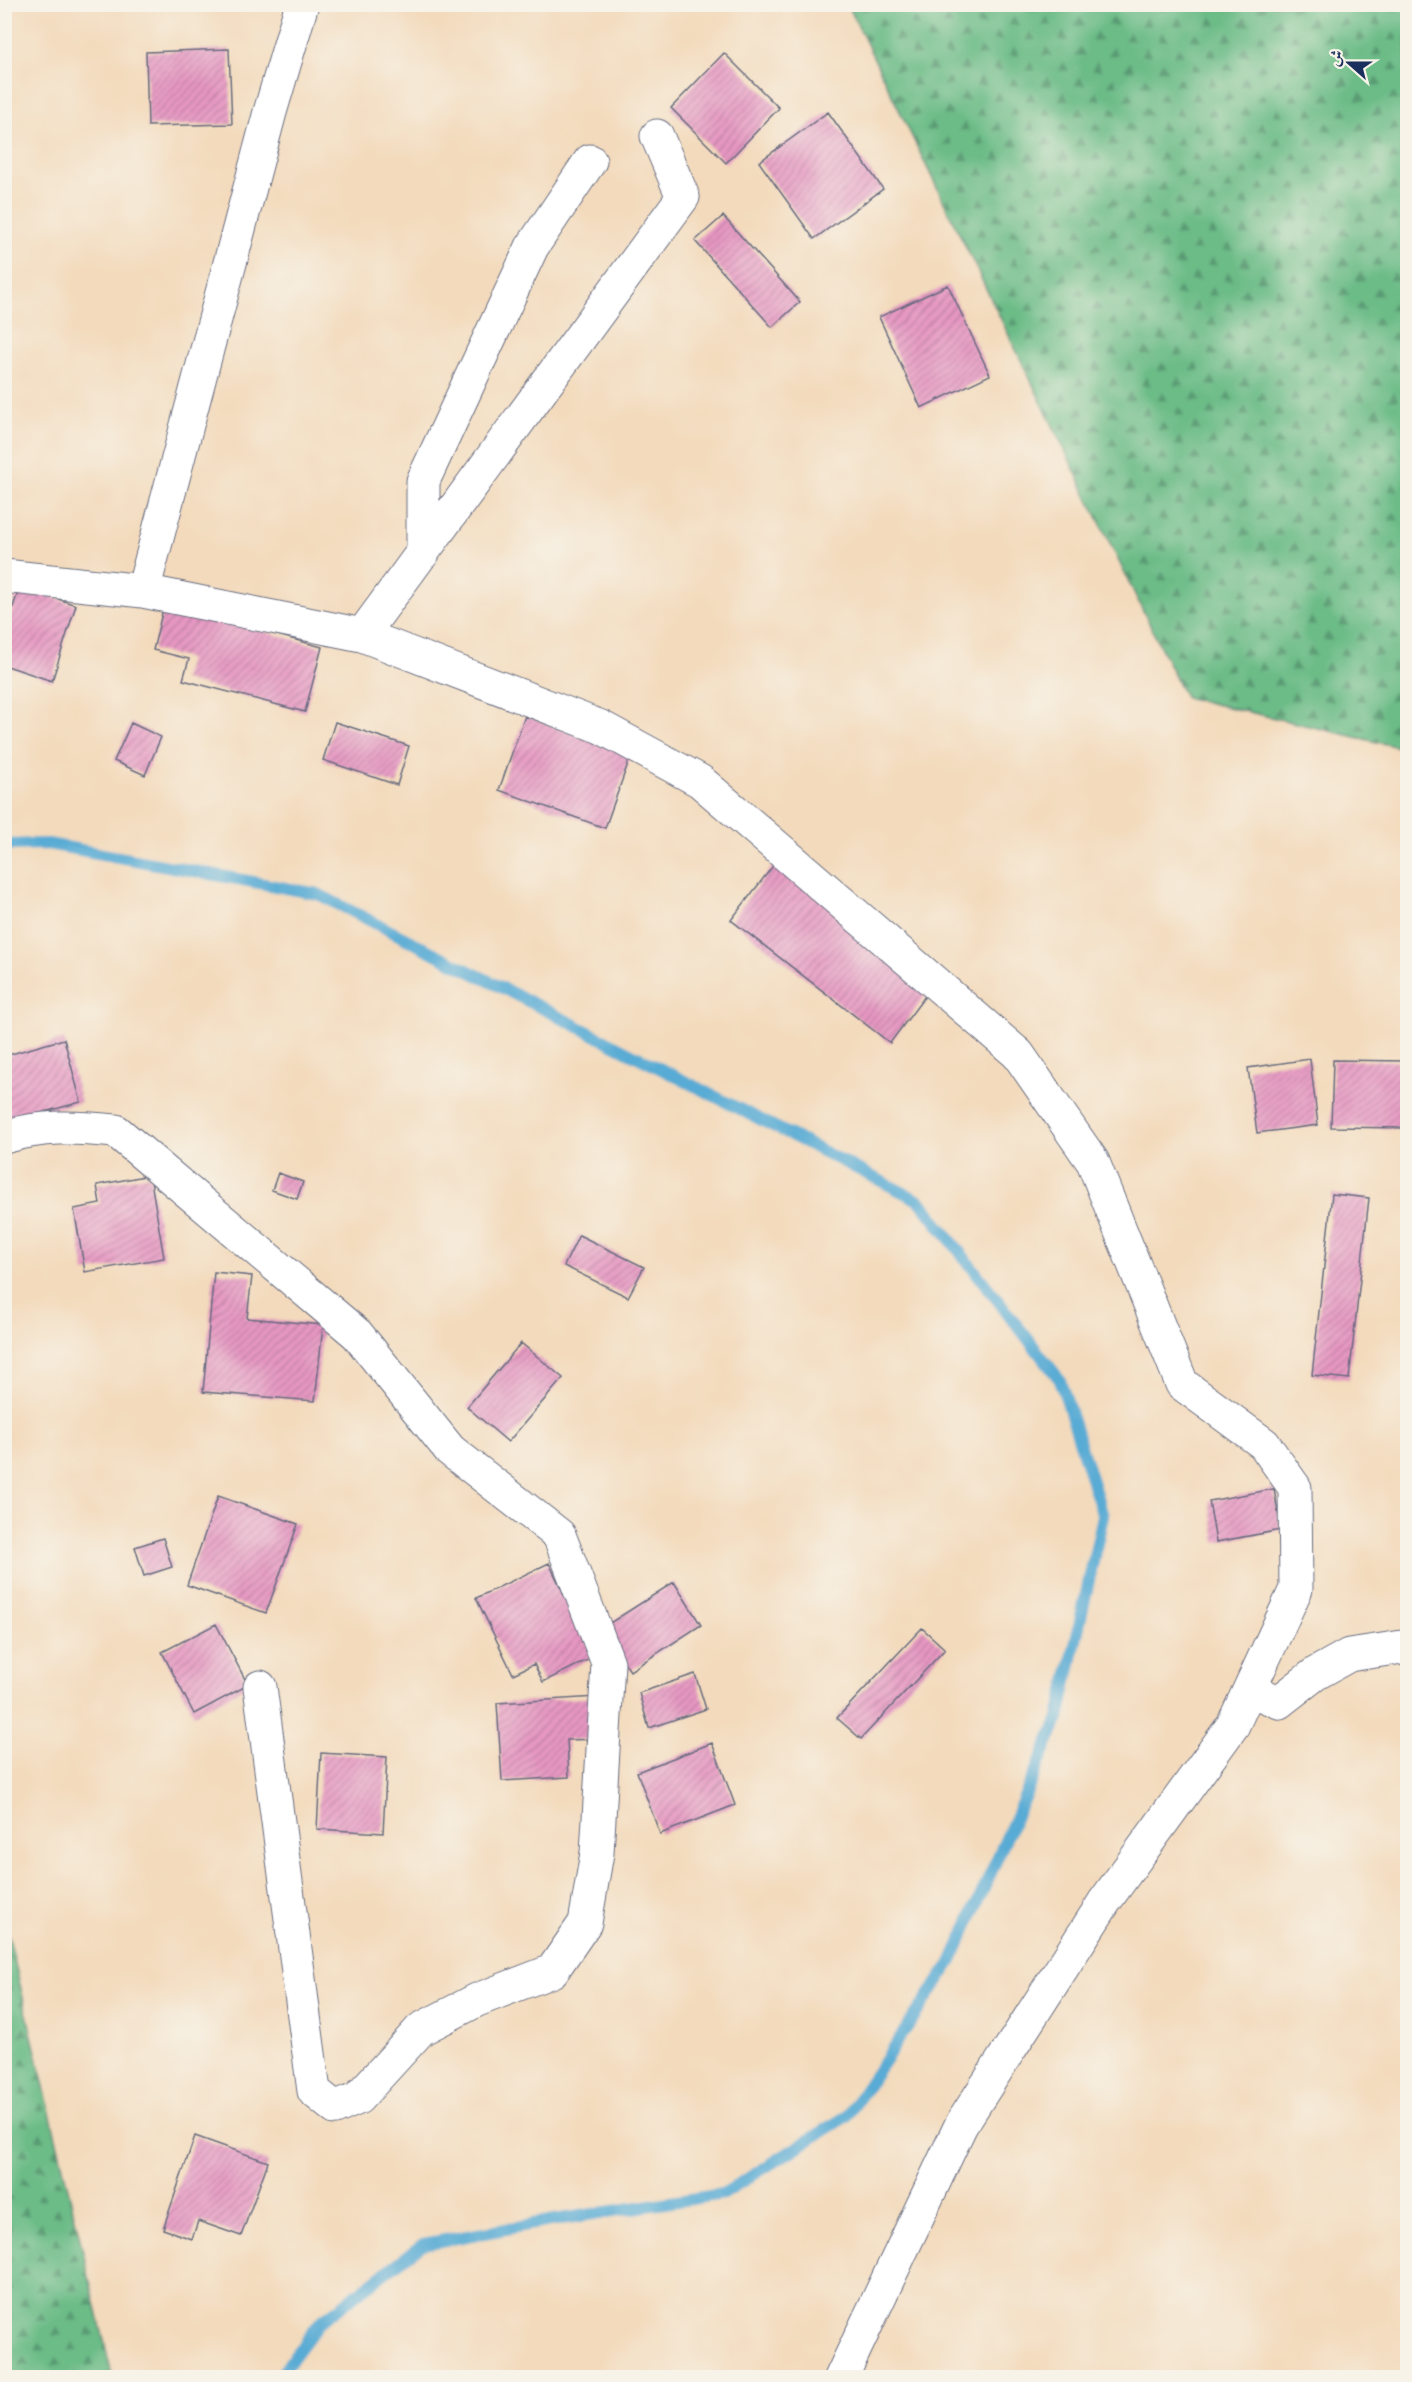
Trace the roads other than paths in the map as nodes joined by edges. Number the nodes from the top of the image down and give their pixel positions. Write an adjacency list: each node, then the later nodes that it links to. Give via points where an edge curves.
1 (302, 4): 6 (street)
2 (657, 136): 4 (street, via 683,197)
3 (590, 161): 4 (street, via 532,247 423,482)
4 (423, 553): 7 (street)
5 (4, 576): 6 (street)
6 (143, 591): 7 (street)
7 (362, 635): 11 (street, via 601,727 700,781 1018,1054 1093,1162 1182,1384 1264,1444 1295,1488 1296,1588)
8 (4, 1137): 10 (street, via 30,1129 71,1126 116,1131 357,1334 450,1450 559,1534 608,1663 597,1853 585,1923 552,1971 477,2000 421,2029 358,2098 335,2108 314,2091)
9 (1407, 1650): 11 (street, via 1402,1647 1349,1655 1315,1674 1279,1702)
10 (260, 1687)
11 (1250, 1690): 12 (street, via 1233,1725 1105,1901 961,2125)
12 (841, 2378)

